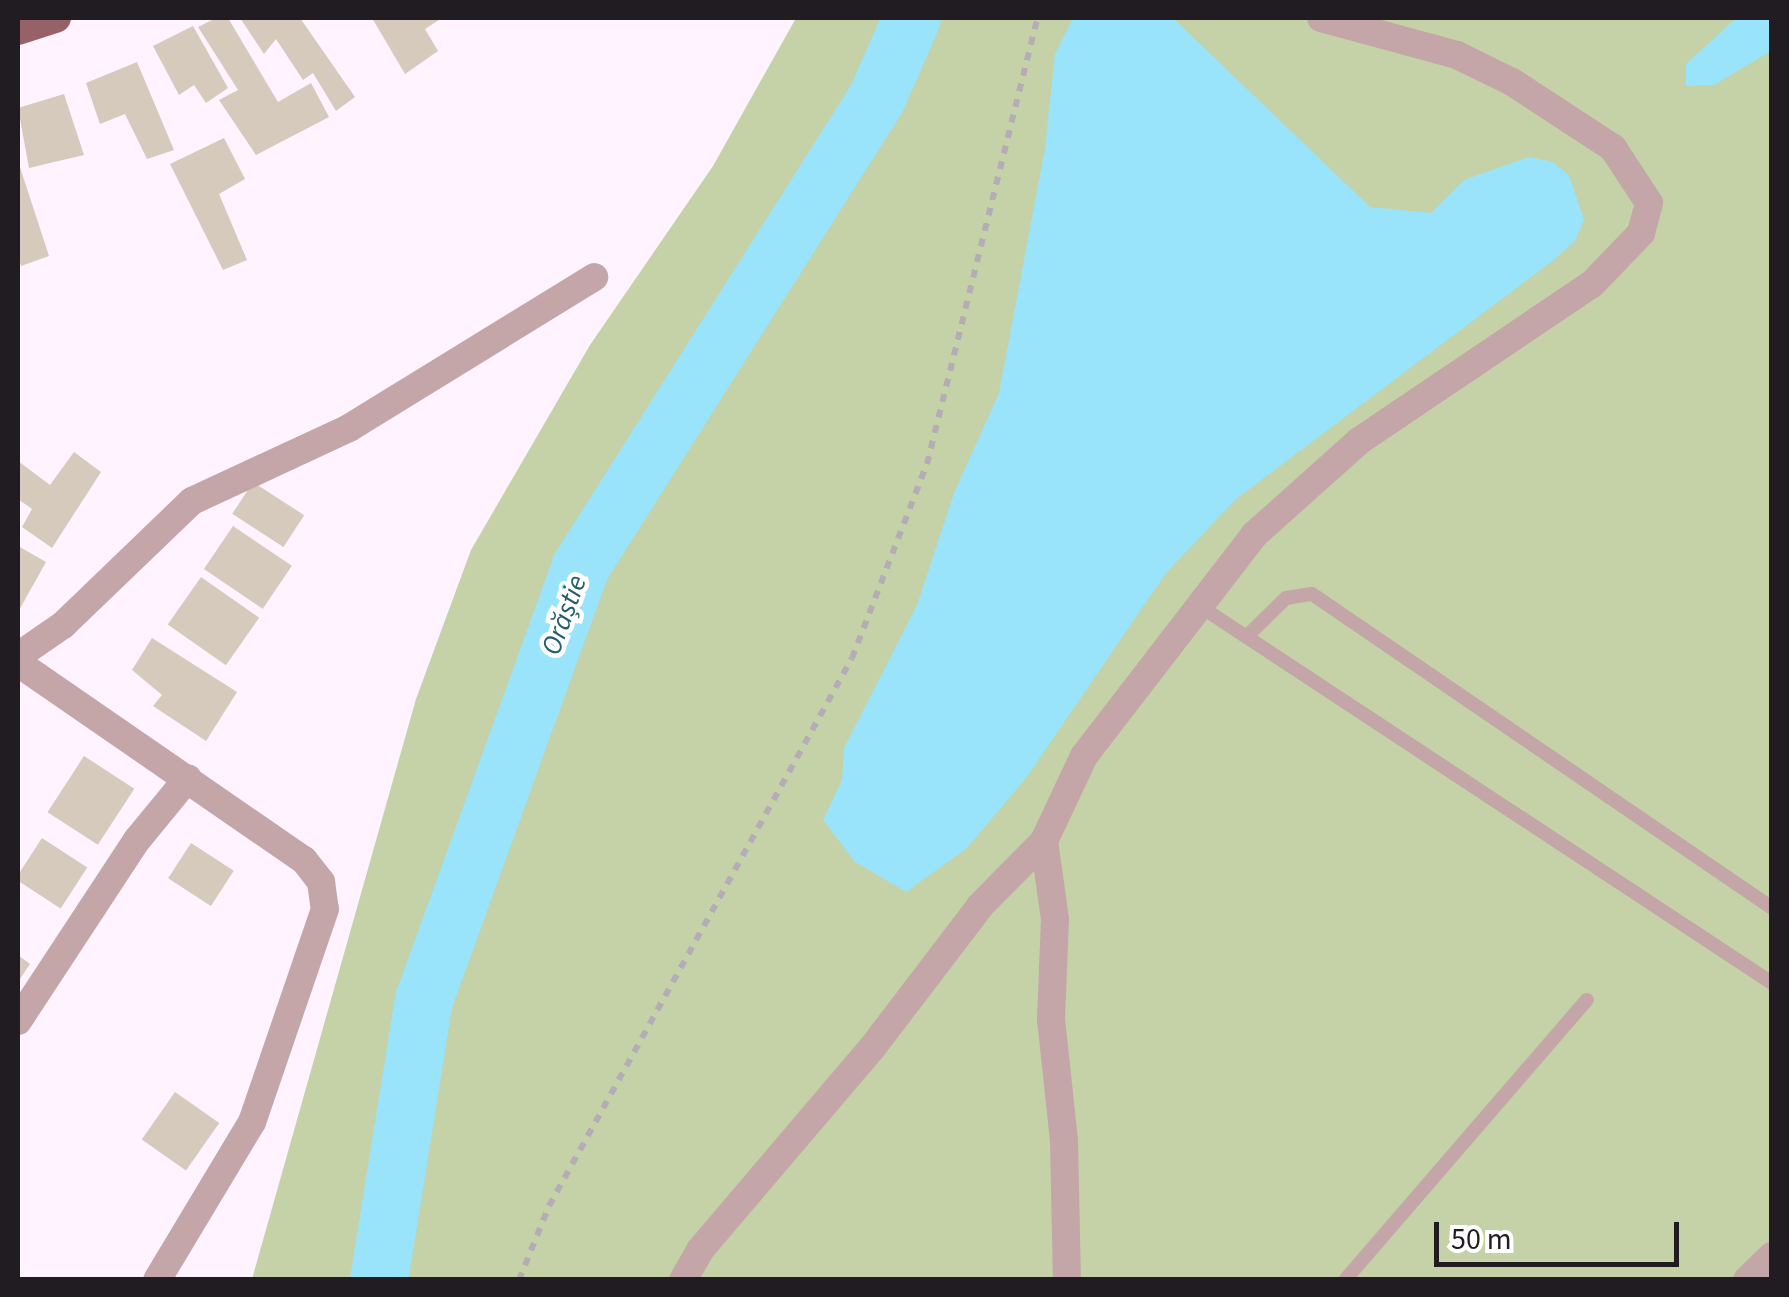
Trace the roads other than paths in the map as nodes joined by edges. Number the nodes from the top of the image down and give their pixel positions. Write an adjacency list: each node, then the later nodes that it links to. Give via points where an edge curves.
1 (56, 18): 3 (main road)
2 (1320, 18): 5 (street, via 1457,55 1512,82 1613,148 1649,203 1641,232 1592,284 1359,441 1254,535)
3 (18, 30)
4 (594, 278): 7 (street, via 349,428 192,501)
5 (1198, 605): 6 (lane); 9 (street, via 1084,756)
6 (1248, 636): 10 (lane, via 1286,598 1312,594); 11 (lane)
7 (18, 659): 8 (street)
8 (188, 778): 13 (street, via 136,840); 15 (street, via 304,860 321,882 325,909 252,1122)
9 (1044, 841): 16 (street, via 980,906 872,1048 700,1250); 17 (street, via 1055,919 1051,1019 1064,1140)
10 (1772, 908)
11 (1772, 983)
12 (1587, 1000): 18 (lane)
13 (18, 1021)
14 (1772, 1256): 19 (street)
15 (157, 1280)
16 (683, 1280)
17 (1067, 1280)
18 (1344, 1280)
19 (1748, 1280)

